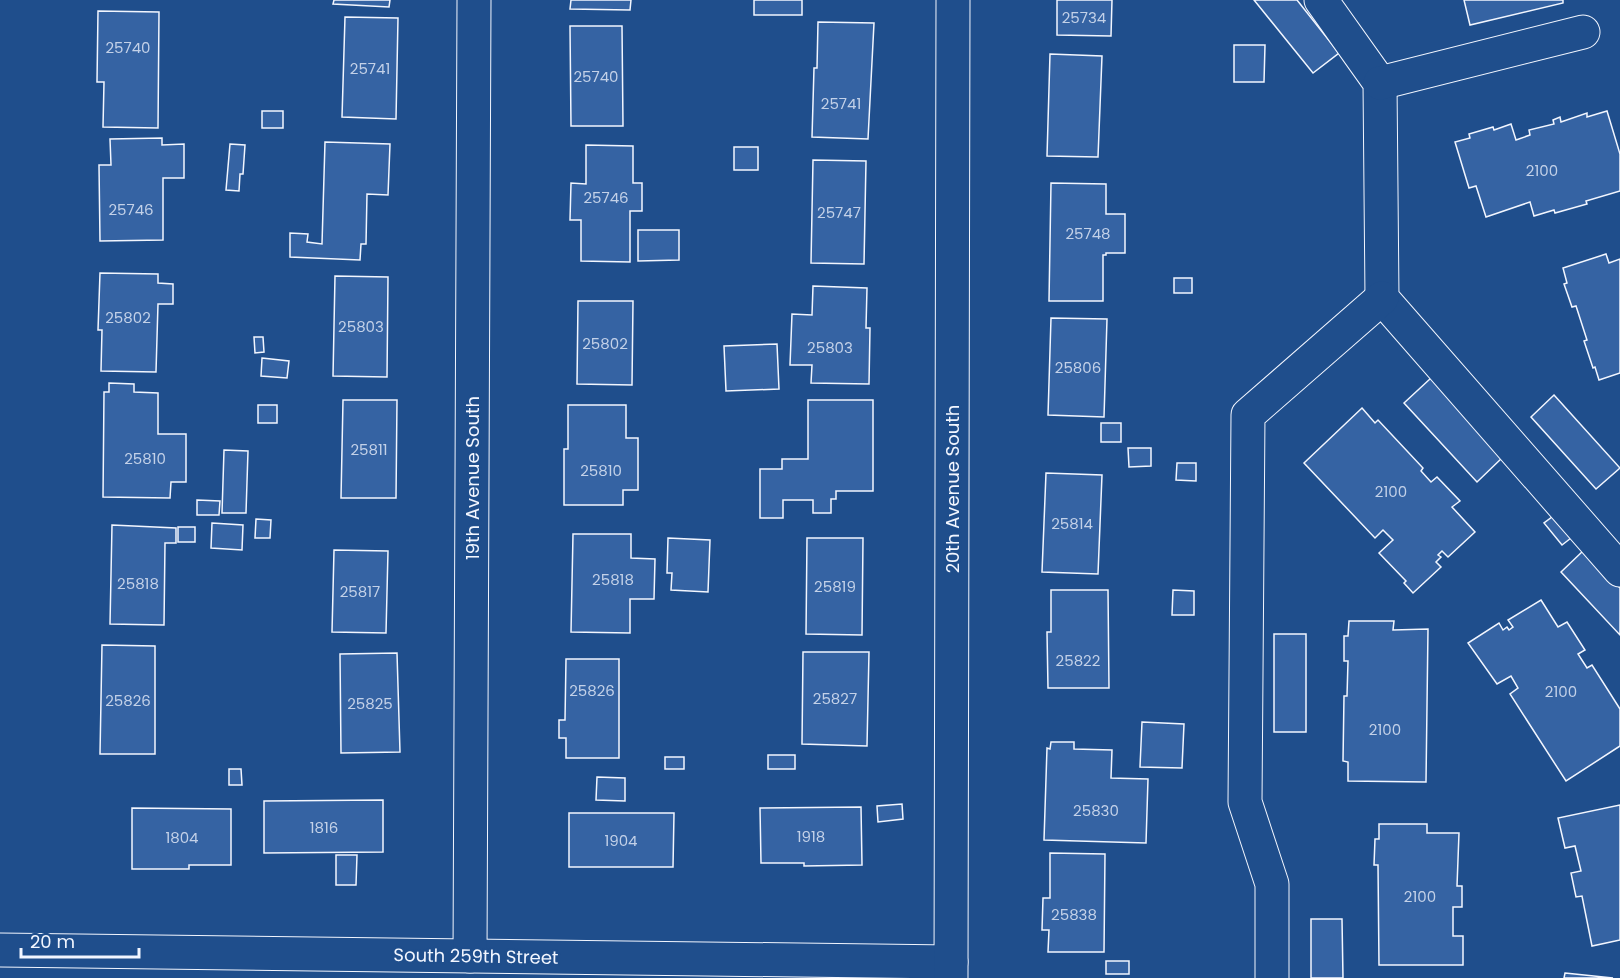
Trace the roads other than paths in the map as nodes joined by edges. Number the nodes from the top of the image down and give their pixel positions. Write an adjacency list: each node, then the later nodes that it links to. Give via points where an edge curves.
1 (474, 0): 9 (street, 19th Avenue South)
2 (953, 0): 10 (street, 20th Avenue South)
3 (1321, 0): 5 (street)
4 (1583, 32): 5 (street)
5 (1380, 83): 6 (street)
6 (1382, 297): 7 (street); 11 (street, via 1248,415 1245,802 1272,884)
7 (1620, 570)
8 (0, 950): 9 (street, South 259th Street)
9 (470, 956): 10 (street, South 259th Street)
10 (951, 970)
11 (1272, 978)

